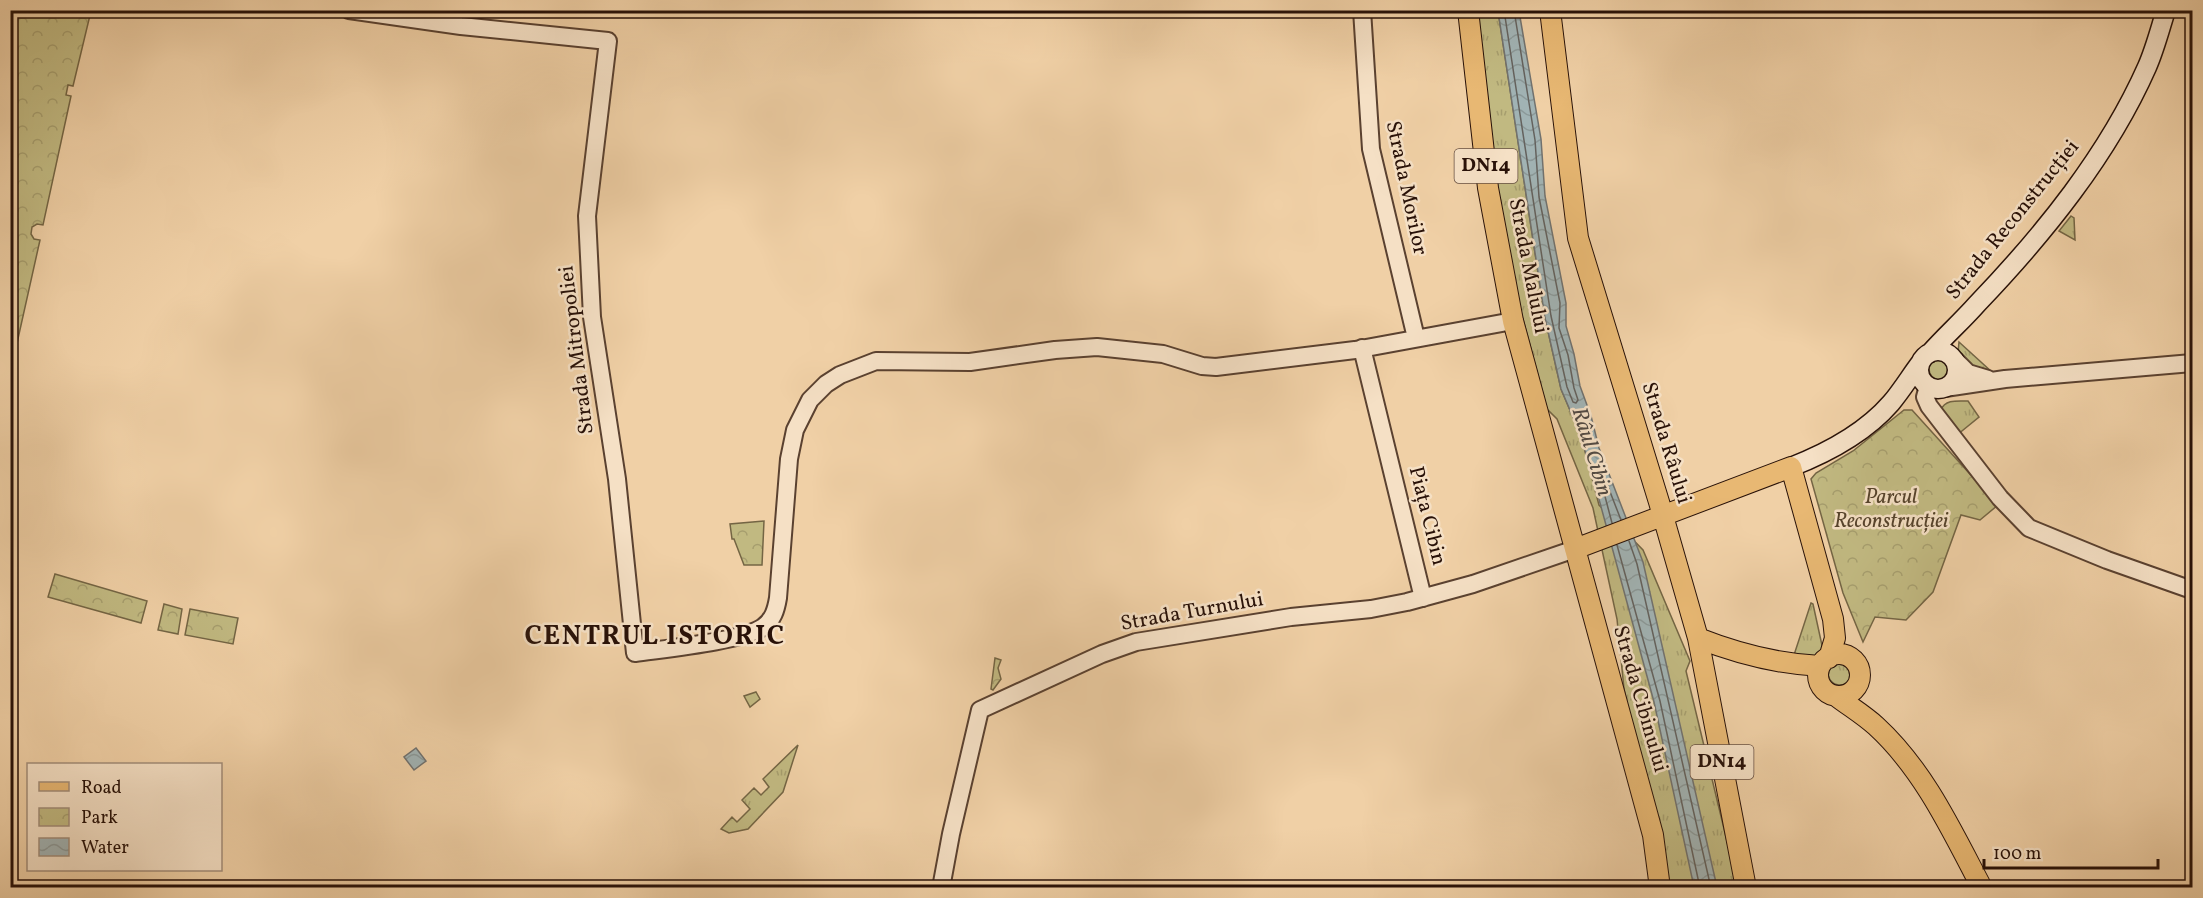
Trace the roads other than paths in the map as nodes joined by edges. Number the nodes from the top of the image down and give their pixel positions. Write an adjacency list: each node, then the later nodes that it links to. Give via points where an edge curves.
1 (349, 10): 9 (street, Strada Mitropoliei, via 608,41 587,216 592,317 616,479 635,653 749,634 773,616 778,598 791,443 803,410 818,391 840,375 876,362 970,362 1097,347 1163,354 1216,367)
2 (1362, 10): 8 (street, Strada Morilor, via 1371,149)
3 (1468, 10): 7 (main road, Strada Malului / DN14, via 1488,188)
4 (1550, 10): 17 (main road, Strada Râului / DN14, via 1578,238)
5 (2166, 10): 6 (main road, Strada Reconstrucției, via 2148,66 2105,145 2040,232)
6 (1966, 315): 10 (main road, Strada Reconstrucției); 11 (main road)
7 (1513, 321): 8 (street); 18 (main road, Strada Malului / DN14)
8 (1416, 338): 9 (street)
9 (1362, 348): 21 (street, Piața Cibin)
10 (1925, 358): 11 (main road, via 1940,351); 14 (main road, via 1919,374); 15 (main road, Strada Reconstrucției)
11 (1952, 358): 13 (street, via 1973,376); 14 (main road, via 1957,374 1953,383)
12 (2193, 363): 13 (street)
13 (1998, 380): 14 (street)
14 (1934, 387): 15 (main road); 20 (street, via 1926,402 2000,498 2029,528 2113,563)
15 (1890, 403): 16 (main road, Strada Reconstrucției, via 1844,441)
16 (1791, 467): 17 (main road, Strada Reconstrucției); 23 (main road, via 1833,619 1835,639)
17 (1656, 519): 19 (main road, Piața Cibin); 22 (main road, Strada Râului / DN14)
18 (1568, 525): 19 (main road, Strada Cibinului / DN14)
19 (1580, 547): 21 (street, Piața Cibin); 29 (main road, Strada Cibinului / DN14, via 1653,835)
20 (2193, 590)
21 (1423, 598): 28 (street, Strada Turnului, via 1371,609 1148,639 1102,654 980,710)
22 (1698, 638): 24 (main road); 30 (main road, Strada Râului / DN14)
23 (1824, 662): 24 (main road); 25 (main road, via 1839,655 1853,661 1858,670); 26 (main road, via 1818,680)
24 (1789, 664): 26 (main road)
25 (1857, 684): 26 (main road, via 1851,692); 27 (main road)
26 (1831, 693): 27 (main road)
27 (1875, 725): 31 (main road, via 1925,785)
28 (941, 888)
29 (1660, 888)
30 (1746, 888)
31 (1982, 888)

